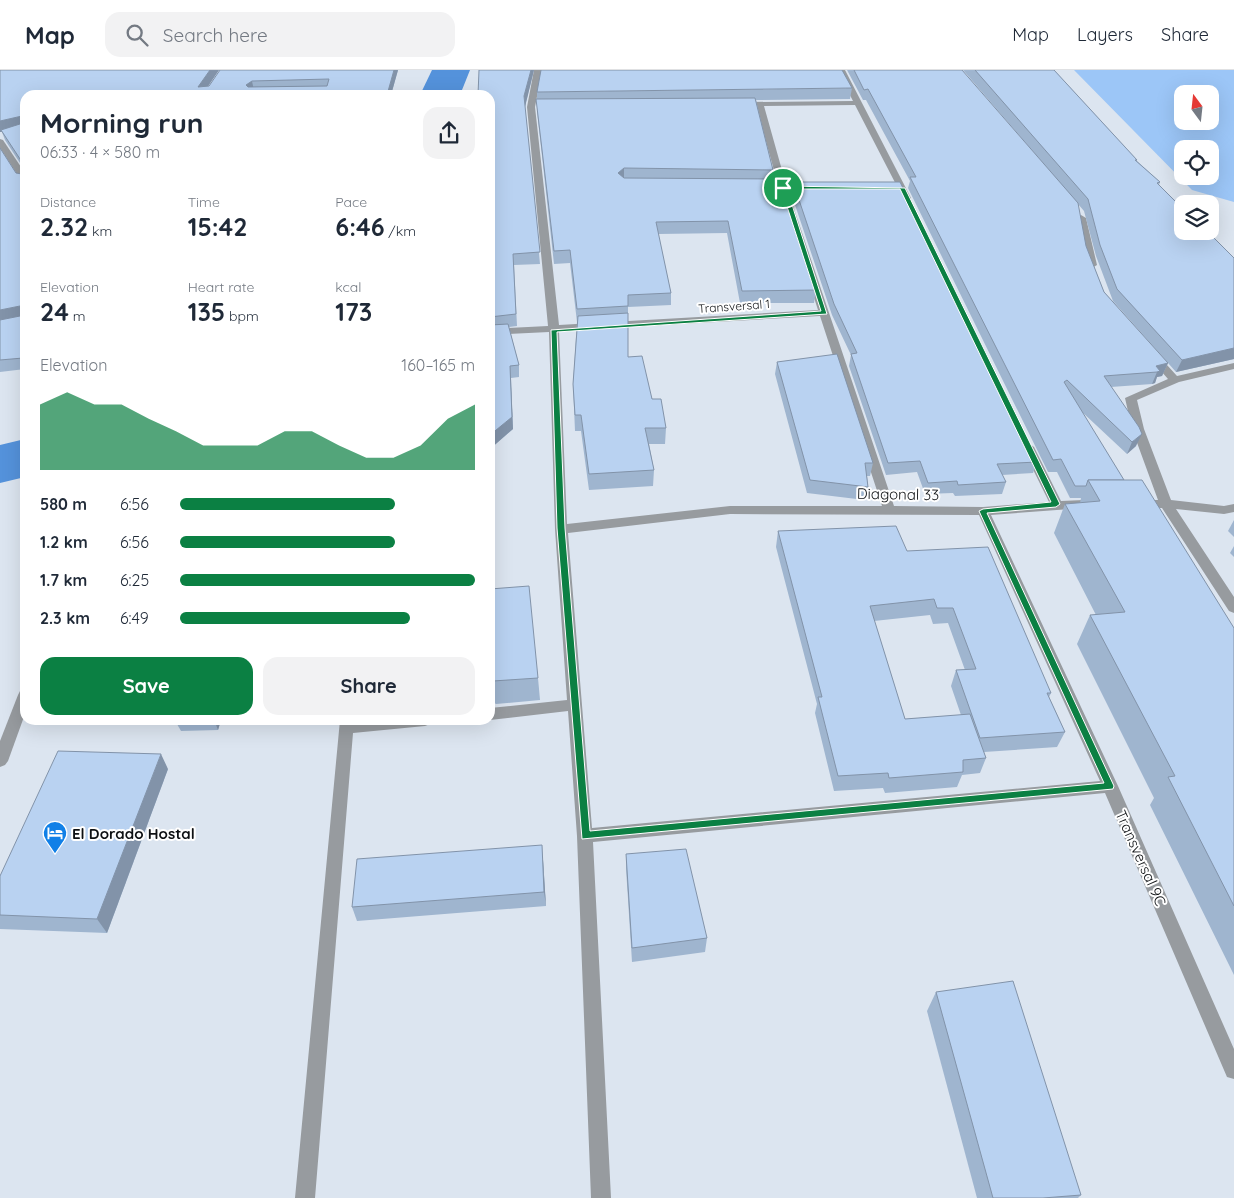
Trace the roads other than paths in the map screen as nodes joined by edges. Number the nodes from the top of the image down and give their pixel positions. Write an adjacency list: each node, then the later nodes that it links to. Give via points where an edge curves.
1 (538, 70): 12 (street, via 536,107)
2 (841, 70): 3 (street)
3 (858, 103): 5 (street); 8 (street, via 897,188)
4 (739, 104): 5 (street)
5 (759, 104): 11 (street)
6 (0, 142): 7 (street)
7 (20, 172)
8 (911, 205)
9 (1073, 207): 10 (street, via 1080,214)
10 (1096, 276)
11 (825, 313): 12 (street, Transversal 1); 23 (street)
12 (554, 330): 13 (street, Transversal 1); 25 (street)
13 (495, 332)
14 (1143, 345): 16 (street)
15 (1234, 366): 16 (street)
16 (1175, 380): 21 (street, via 1131,398 1138,429)
17 (1022, 434): 18 (street)
18 (1056, 504): 19 (street, Diagonal 33); 24 (street, Diagonal 33)
19 (1093, 504)
20 (1129, 504): 21 (street)
21 (1166, 504): 22 (street, via 1224,510); 26 (street)
22 (1234, 508)
23 (889, 509): 24 (street, Diagonal 33); 25 (street, Diagonal 33, via 730,510)
24 (983, 511): 32 (street, Transversal 9C)
25 (561, 528): 27 (street)
26 (1234, 608)
27 (574, 705): 29 (street); 33 (street)
28 (20, 708): 31 (street)
29 (495, 713)
30 (346, 725): 35 (street)
31 (0, 761)
32 (1110, 786): 33 (street); 34 (street, Transversal 9C)
33 (585, 836): 36 (street)
34 (1234, 1070)
35 (305, 1198)
36 (601, 1198)

